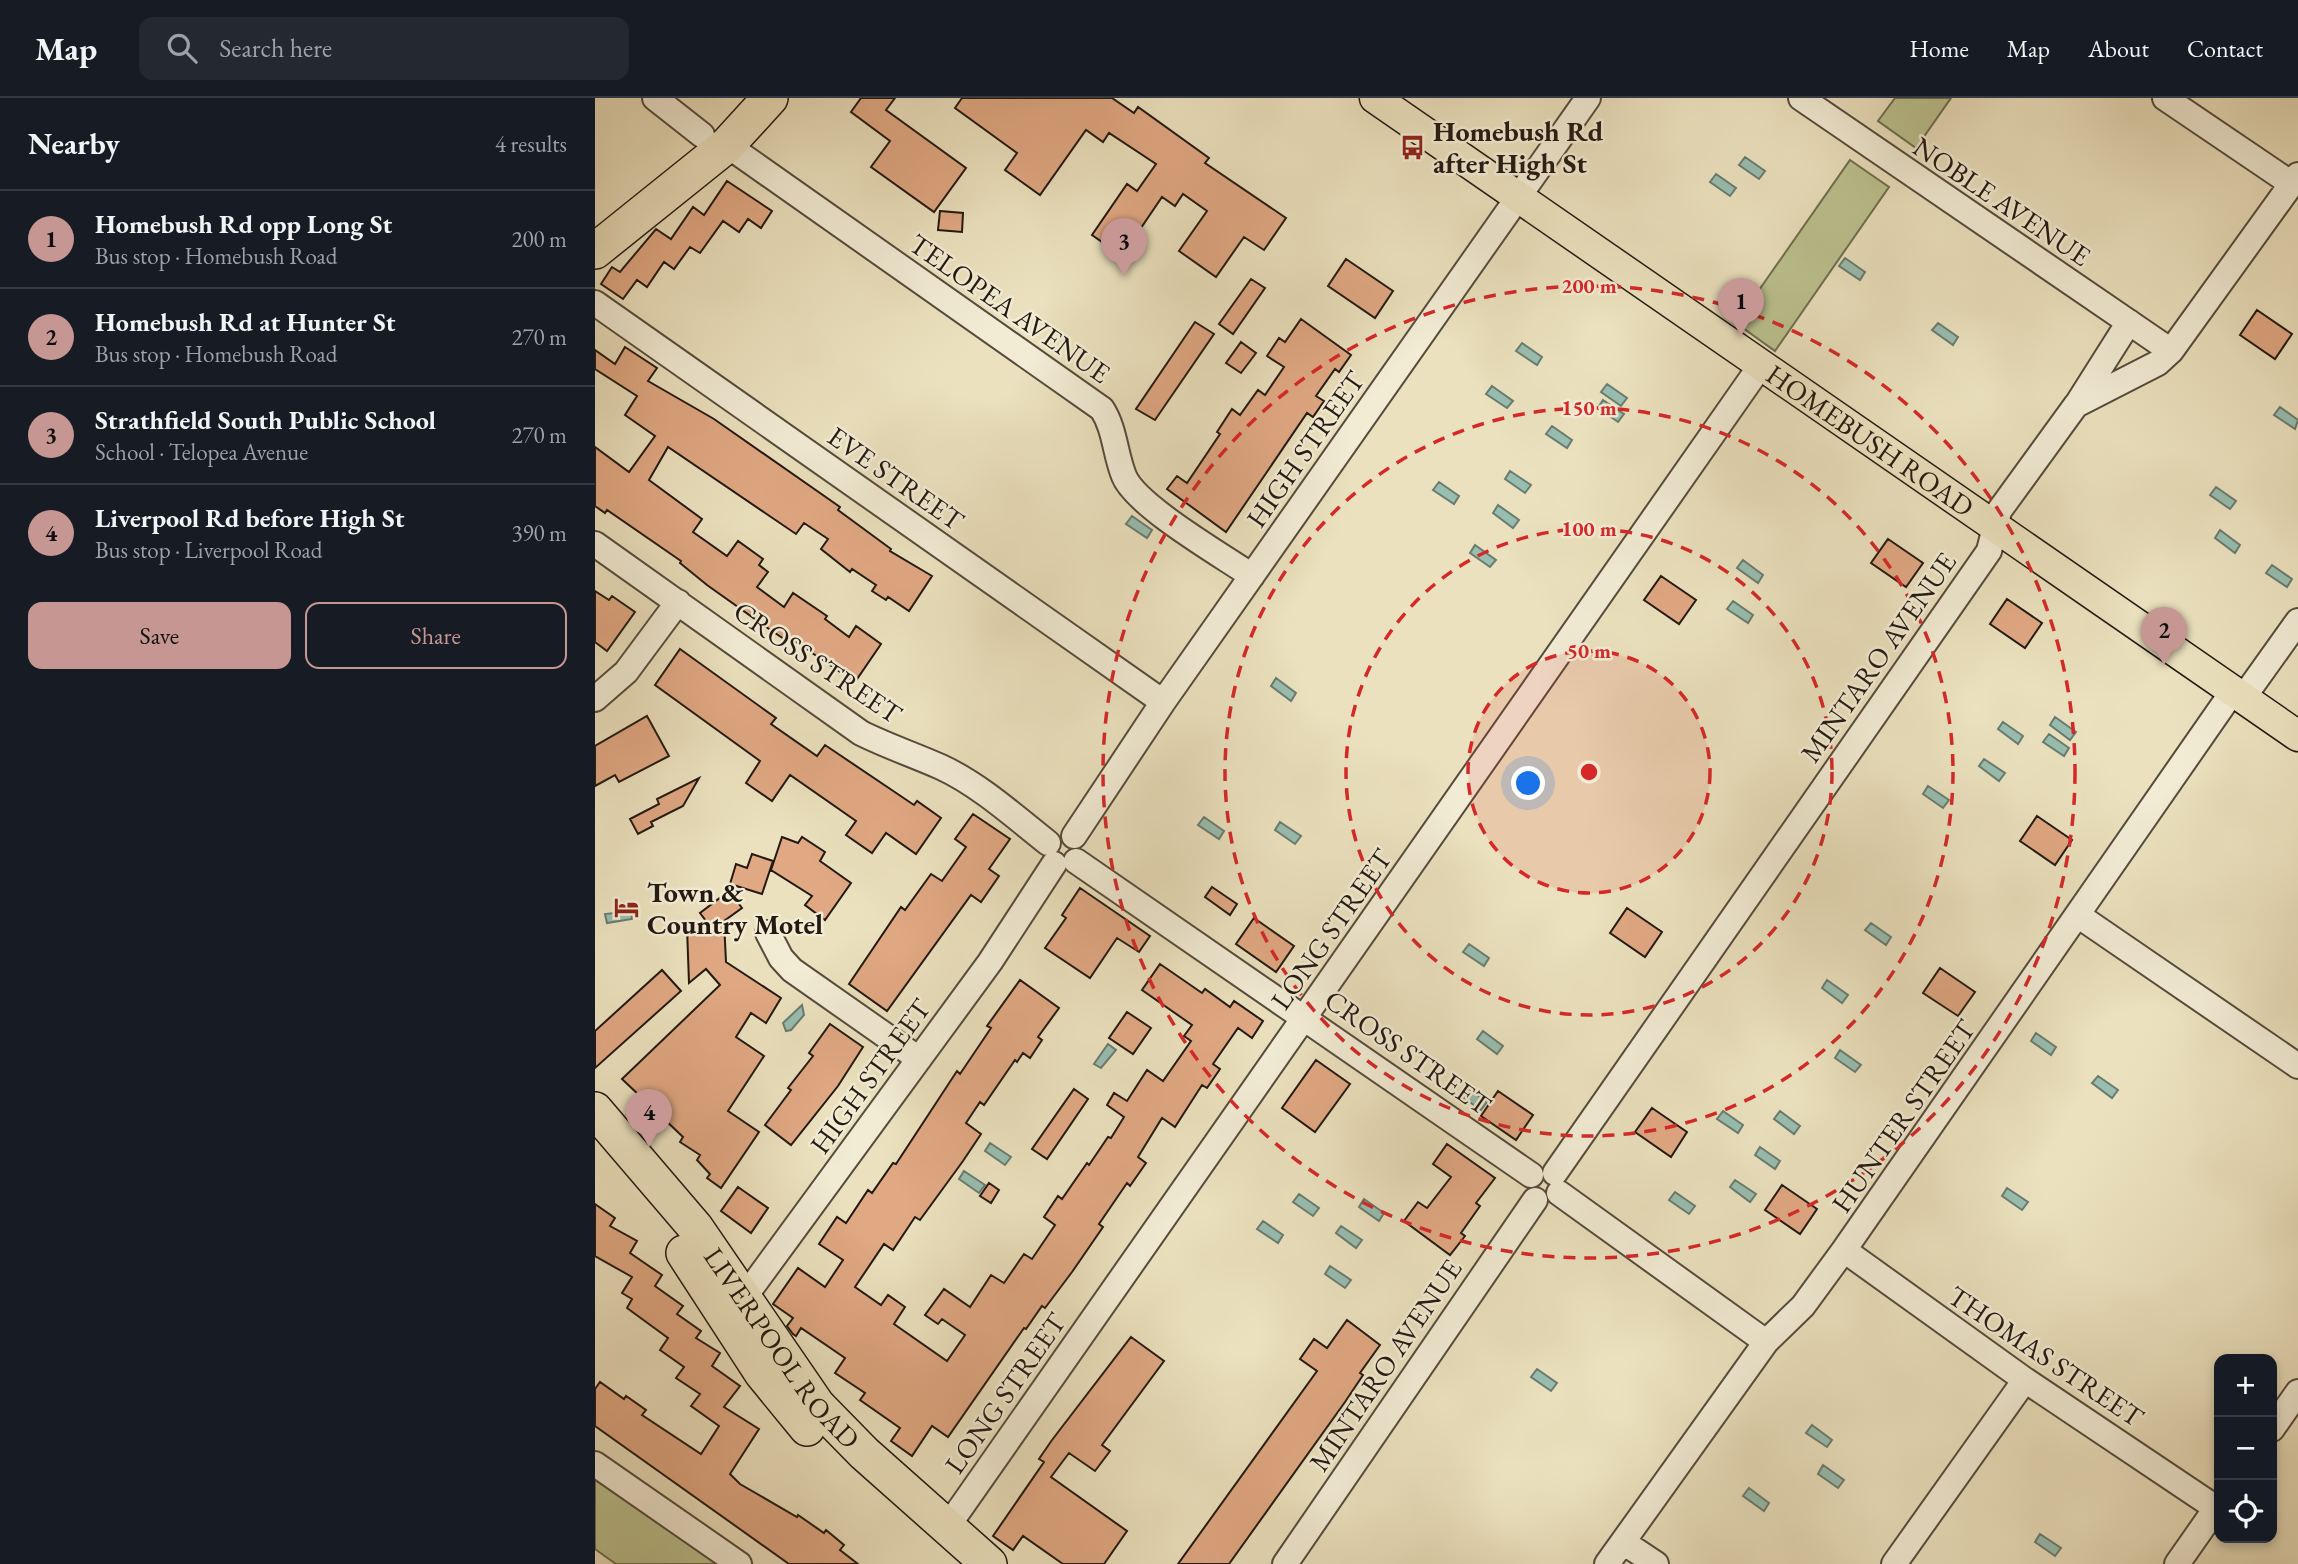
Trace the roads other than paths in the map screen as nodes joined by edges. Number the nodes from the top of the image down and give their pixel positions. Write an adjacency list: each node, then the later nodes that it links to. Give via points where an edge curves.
1 (655, 98): 8 (street, TELOPEA AVENUE)
2 (739, 98): 8 (highway)
3 (770, 98): 8 (highway)
4 (1375, 98): 10 (main road, HOMEBUSH ROAD)
5 (1588, 98): 10 (street, HIGH STREET)
6 (1801, 98): 14 (street, NOBLE AVENUE)
7 (2165, 98): 9 (street)
8 (715, 140): 11 (highway); 12 (highway); 20 (street, TELOPEA AVENUE, via 1102,409 1123,475 1142,500)
9 (2295, 180): 15 (street, MINTARO AVENUE)
10 (1518, 198): 16 (main road, HOMEBUSH ROAD); 20 (street, HIGH STREET)
11 (595, 223)
12 (595, 251)
13 (595, 303): 25 (street, EVE STREET)
14 (2129, 322): 15 (street, NOBLE AVENUE); 17 (street)
15 (2171, 351): 17 (street, MINTARO AVENUE, via 2158,363)
16 (1761, 365): 18 (main road, HOMEBUSH ROAD); 30 (street, LONG STREET)
17 (2077, 405): 18 (street, MINTARO AVENUE, via 1999,511)
18 (1996, 527): 23 (main road, HOMEBUSH ROAD); 35 (street, MINTARO AVENUE, via 1989,551)
19 (595, 544): 21 (street, CROSS STREET)
20 (1252, 576): 25 (street, HIGH STREET)
21 (678, 602): 24 (street, via 625,672); 27 (street, CROSS STREET, via 861,733 968,782)
22 (2298, 621): 23 (street, HUNTER STREET)
23 (2238, 695): 26 (main road, HOMEBUSH ROAD); 28 (street, HUNTER STREET)
24 (595, 699)
25 (1163, 702): 27 (street, HIGH STREET, via 1075,836 1081,846)
26 (2298, 736)
27 (1060, 856): 30 (street, CROSS STREET); 31 (street, HIGH STREET)
28 (2079, 916): 32 (street); 36 (street, HUNTER STREET)
29 (768, 933): 31 (street, via 792,970)
30 (1305, 1017): 35 (street, CROSS STREET); 45 (street, LONG STREET)
31 (919, 1059): 37 (street, HIGH STREET)
32 (2298, 1066)
33 (595, 1111): 37 (highway, LIVERPOOL ROAD, via 695,1227)
34 (595, 1144): 37 (highway, LIVERPOOL ROAD)
35 (1548, 1180): 38 (street, CROSS STREET); 50 (street, MINTARO AVENUE, via 1527,1185 1535,1200)
36 (1845, 1250): 38 (street, HUNTER STREET, via 1803,1306); 39 (street, THOMAS STREET)
37 (735, 1309): 45 (highway, LIVERPOOL ROAD, via 835,1425); 48 (highway, LIVERPOOL ROAD, via 773,1389 816,1437)
38 (1766, 1342): 46 (street, HUNTER STREET)
39 (2025, 1380): 43 (street, THOMAS STREET); 53 (street)
40 (2298, 1392): 41 (street)
41 (2277, 1422)
42 (595, 1464): 47 (street)
43 (2214, 1503)
44 (2214, 1512): 54 (street)
45 (948, 1526): 49 (highway, LIVERPOOL ROAD)
46 (1623, 1542): 51 (street, HUNTER STREET); 52 (street)
47 (739, 1564)
48 (961, 1564)
49 (989, 1564)
50 (1285, 1564)
51 (1607, 1564)
52 (1656, 1564)
53 (1894, 1564)
54 (2177, 1564)

